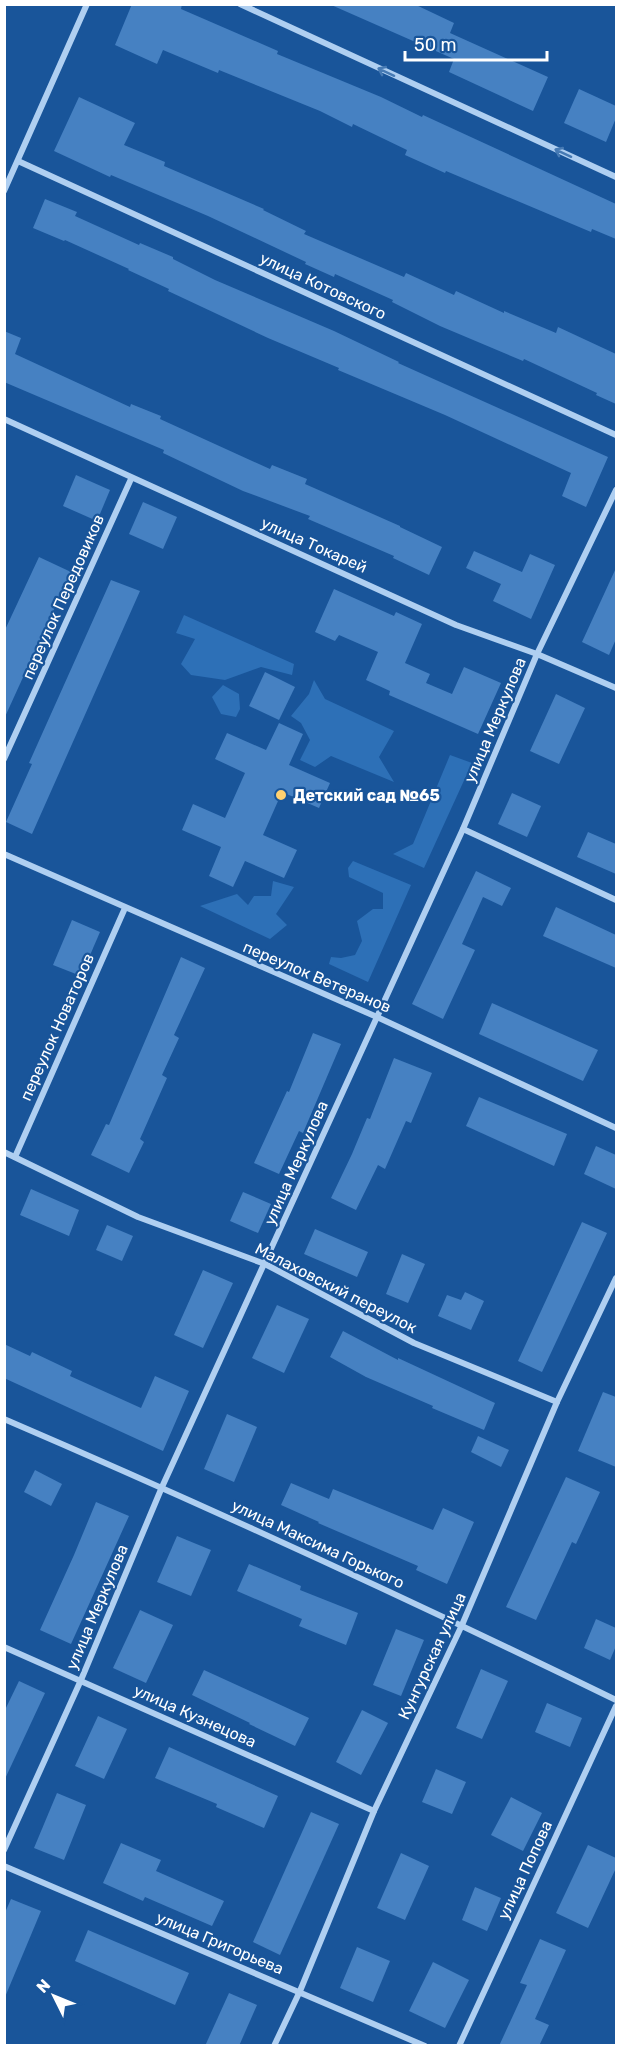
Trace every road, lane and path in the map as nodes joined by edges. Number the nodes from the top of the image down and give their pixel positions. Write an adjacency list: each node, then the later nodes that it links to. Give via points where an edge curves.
1 (87, 4): 3 (street)
2 (240, 4): 4 (street, one-way to 2)
3 (18, 161): 5 (street); 7 (street, улица Котовского)
4 (616, 177)
5 (4, 191)
6 (4, 419): 8 (street, улица Токарей)
7 (616, 435)
8 (131, 479): 10 (street, улица Токарей, via 456,625); 12 (street, переулок Передовиков)
9 (616, 490): 10 (street, улица Меркулова)
10 (537, 654): 11 (street, улица Токарей); 13 (street, улица Меркулова)
11 (616, 687)
12 (4, 759)
13 (463, 829): 15 (street); 17 (street, улица Меркулова)
14 (4, 854): 16 (street, переулок Ветеранов)
15 (616, 900)
16 (125, 908): 17 (street, переулок Ветеранов); 20 (street, переулок Новаторов)
17 (377, 1017): 18 (street, переулок Ветеранов); 21 (street, улица Меркулова)
18 (616, 1128)
19 (4, 1152): 20 (street, Малаховский переулок)
20 (15, 1157): 21 (street, Малаховский переулок, via 138,1217)
21 (266, 1264): 23 (street, Малаховский переулок, via 414,1343); 25 (street, улица Меркулова)
22 (616, 1278): 23 (street, Кунгурская улица)
23 (558, 1402): 26 (street, Кунгурская улица)
24 (4, 1419): 25 (street, улица Максима Горького)
25 (162, 1487): 26 (street, улица Максима Горького); 28 (street, улица Меркулова)
26 (462, 1625): 29 (street, улица Максима Горького); 31 (street, Кунгурская улица)
27 (4, 1647): 28 (street, улица Кузнецова)
28 (81, 1680): 31 (street, улица Кузнецова); 32 (street, улица Меркулова)
29 (616, 1700)
30 (616, 1706): 37 (street, улица Попова)
31 (374, 1811): 34 (street, Кунгурская улица)
32 (4, 1850)
33 (4, 1866): 34 (street, улица Григорьева)
34 (300, 1991): 35 (street, Кунгурская улица); 36 (street, улица Григорьева)
35 (274, 2046)
36 (425, 2046)
37 (459, 2046)

